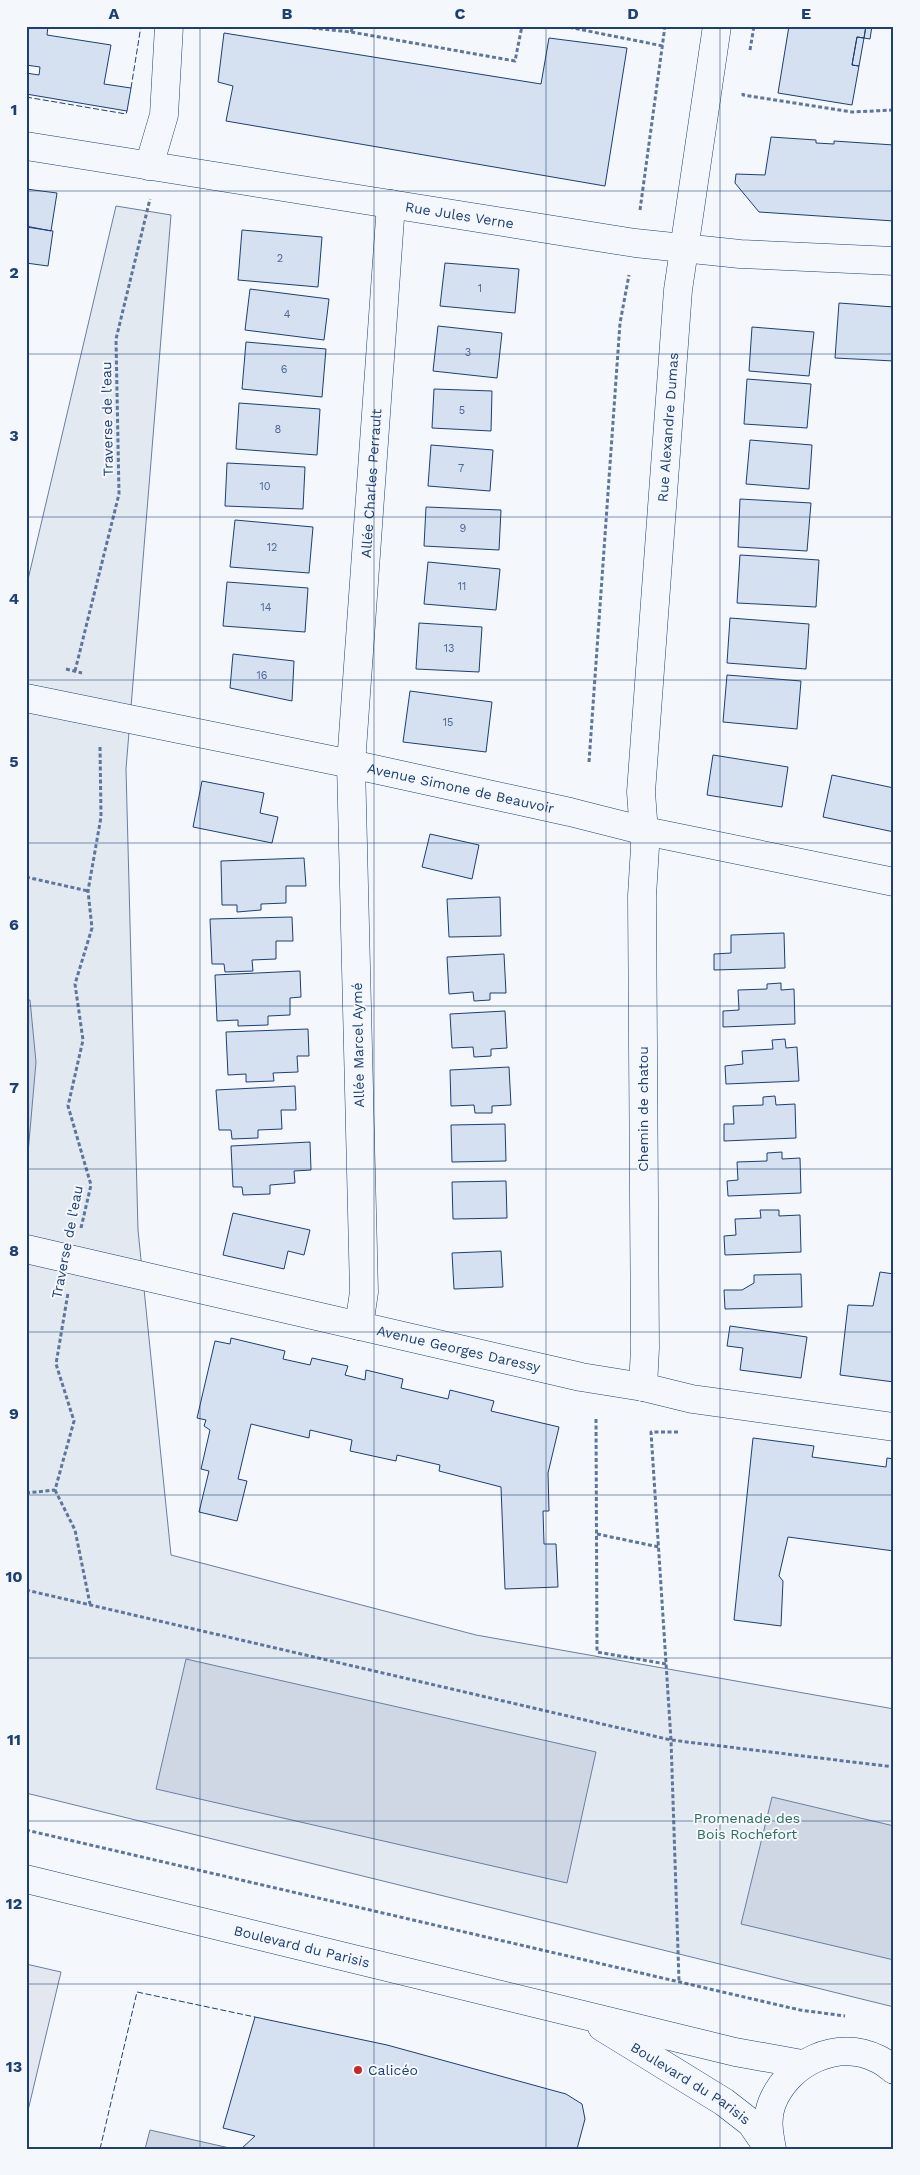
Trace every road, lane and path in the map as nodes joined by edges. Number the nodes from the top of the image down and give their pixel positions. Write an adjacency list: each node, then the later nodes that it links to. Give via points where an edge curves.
1 (169, 26): 15 (street, via 164,115)
2 (294, 26): 9 (path)
3 (353, 26): 9 (path)
4 (522, 26): 9 (path, via 515,61)
5 (563, 26): 10 (path)
6 (665, 26): 10 (path)
7 (717, 26): 18 (street, Rue Alexandre Dumas)
8 (754, 26): 11 (path)
9 (351, 32)
10 (662, 46): 17 (path)
11 (750, 52)
12 (744, 87): 13 (path, via 743,96 852,112)
13 (894, 110)
14 (26, 146): 15 (street, Rue Jules Verne)
15 (149, 166): 16 (street, Rue Jules Verne); 21 (path, Traverse de l'eau, via 150,201 116,339 119,494)
16 (391, 204): 17 (street, Rue Jules Verne); 26 (street, Allée Charles Perrault)
17 (635, 242): 18 (street, Rue Jules Verne); 25 (path, via 620,323)
18 (684, 247): 19 (street, Rue Jules Verne, via 740,254); 27 (street, Rue Alexandre Dumas, via 678,290 642,782)
19 (894, 261)
20 (56, 668): 21 (path)
21 (75, 671): 22 (path)
22 (84, 673)
23 (26, 698): 24 (street, Avenue Simone de Beauvoir)
24 (105, 715): 26 (street, Avenue Simone de Beauvoir); 30 (path, Traverse de l'eau, via 98,755 101,817)
25 (589, 762)
26 (351, 764): 27 (street, Avenue Simone de Beauvoir); 33 (street, Allée Marcel Aymé, via 364,1292)
27 (645, 831): 29 (street, Avenue Simone de Beauvoir); 34 (street, Chemin de chatou, via 642,896)
28 (26, 877): 30 (path)
29 (894, 882)
30 (88, 892): 32 (path, Traverse de l'eau, via 92,928 75,984 83,1040 68,1106 91,1185)
31 (26, 1249): 32 (street, Avenue Georges Daressy)
32 (74, 1260): 33 (street, Avenue Georges Daressy); 38 (path, Traverse de l'eau, via 56,1364 74,1421)
33 (359, 1326): 34 (street, Avenue Georges Daressy, via 581,1377)
34 (644, 1387): 35 (street, Avenue Georges Daressy)
35 (692, 1399): 37 (street, Avenue Georges Daressy); 41 (path, via 688,1432 651,1432)
36 (596, 1419): 40 (path)
37 (894, 1427)
38 (55, 1490): 39 (path); 43 (path, via 75,1530)
39 (26, 1493)
40 (596, 1534): 41 (path); 44 (path, via 597,1652)
41 (659, 1547): 44 (path)
42 (26, 1590): 43 (path)
43 (90, 1604): 45 (path)
44 (666, 1664): 45 (path)
45 (671, 1740): 46 (path); 49 (path)
46 (894, 1767)
47 (26, 1830): 49 (path)
48 (26, 1879): 50 (street, Boulevard du Parisis)
49 (679, 1981): 51 (path, via 800,2010)
50 (577, 2012): 52 (street, Boulevard du Parisis, via 735,2052); 54 (street, Boulevard du Parisis, via 724,2102 751,2123)
51 (852, 2018)
52 (802, 2064): 53 (street, via 826,2054 852,2052 877,2058); 54 (street, via 783,2082 772,2104 768,2129)
53 (894, 2070)
54 (771, 2149)

